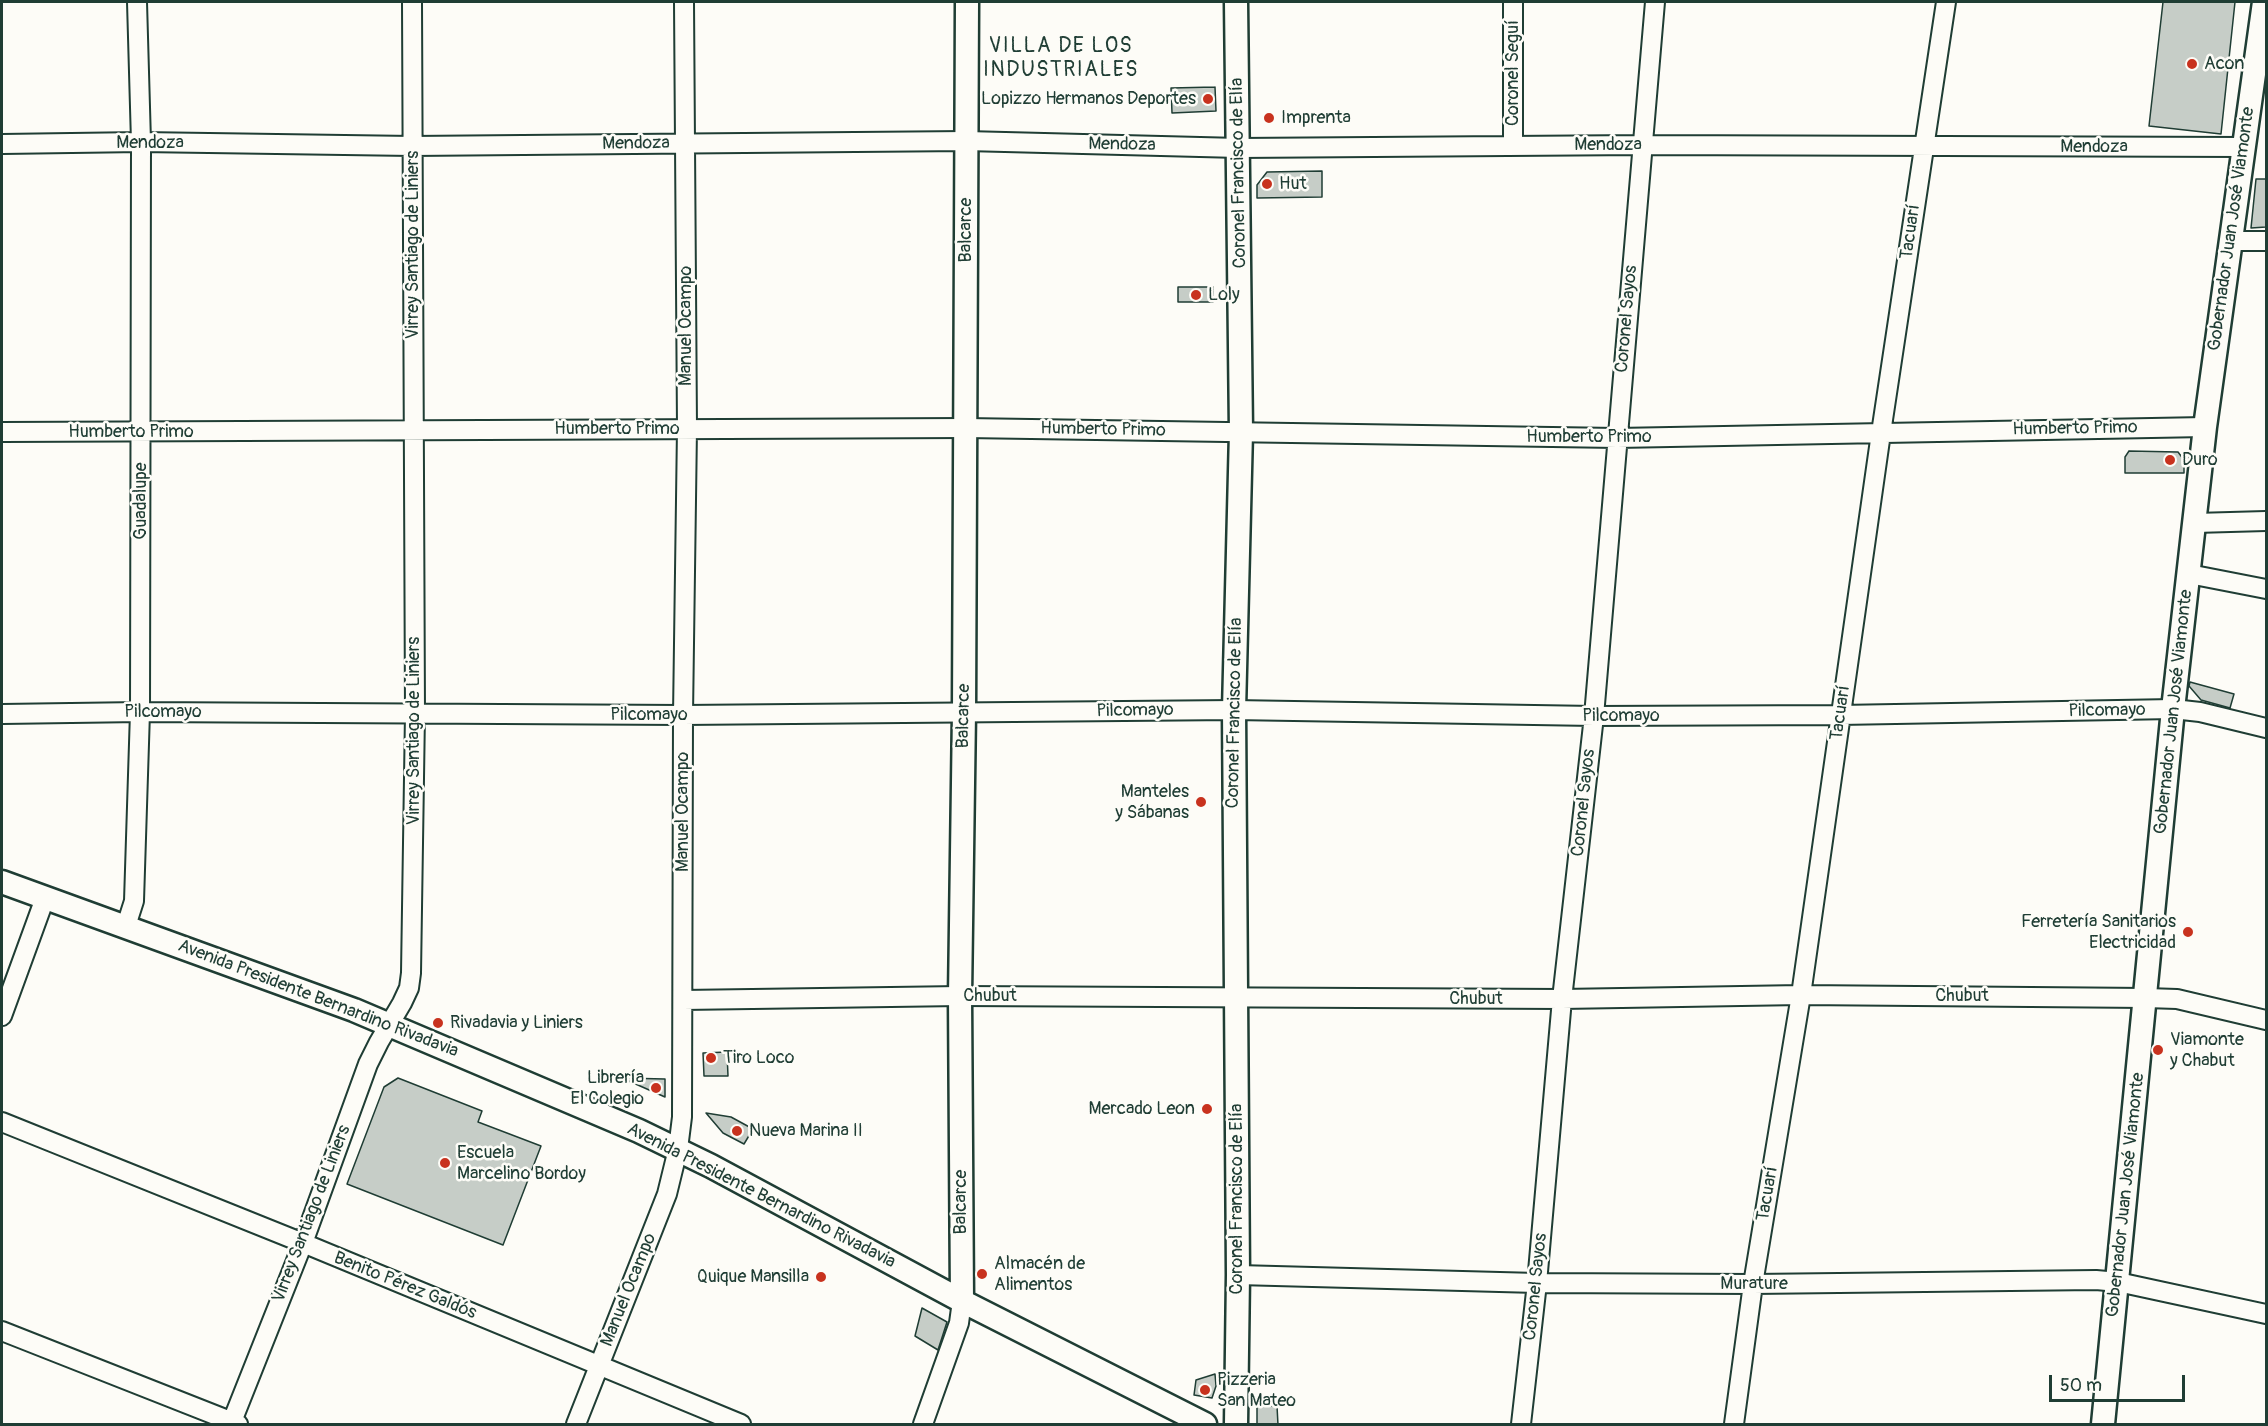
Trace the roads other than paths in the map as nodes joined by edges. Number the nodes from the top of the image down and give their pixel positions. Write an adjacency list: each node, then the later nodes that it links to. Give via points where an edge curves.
1 (137, 2): 11 (street, Guadalupe)
2 (412, 2): 16 (street, Virrey Santiago de Liniers)
3 (684, 2): 13 (street, Manuel Ocampo)
4 (966, 2): 10 (street, Balcarce)
5 (1236, 2): 19 (street, Coronel Francisco de Elía)
6 (1513, 2): 15 (street, Coronel Seguí)
7 (1655, 2): 14 (street, Coronel Sayos)
8 (1946, 2): 17 (street, Tacuarí)
9 (2264, 2): 18 (street, Gobernador Juan José Viamonte)
10 (966, 141): 13 (street, Mendoza); 19 (street, Mendoza); 24 (street, Balcarce)
11 (141, 142): 12 (street, Mendoza); 16 (street, Mendoza); 27 (street, Guadalupe)
12 (2, 144)
13 (685, 144): 16 (street, Mendoza); 23 (street, Manuel Ocampo)
14 (1642, 144): 15 (street, Mendoza); 17 (street, Mendoza); 30 (street, Coronel Sayos)
15 (1513, 145): 19 (street, Mendoza)
16 (412, 146): 25 (street, Virrey Santiago de Liniers)
17 (1923, 146): 18 (street, Mendoza); 29 (street, Tacuarí)
18 (2242, 147): 20 (street, Gobernador Juan José Viamonte)
19 (1239, 148): 28 (street, Coronel Francisco de Elía)
20 (2230, 241): 21 (street); 22 (street, Gobernador Juan José Viamonte)
21 (2266, 241)
22 (2205, 427): 29 (street, Humberto Primo); 32 (street, Gobernador Juan José Viamonte)
23 (687, 428): 24 (street, Humberto Primo); 25 (street, Humberto Primo); 41 (street, Manuel Ocampo)
24 (966, 428): 28 (street, Humberto Primo); 38 (street, Balcarce)
25 (413, 429): 27 (street, Humberto Primo); 39 (street, Virrey Santiago de Liniers)
26 (2, 432): 27 (street, Humberto Primo)
27 (142, 432): 37 (street, Guadalupe)
28 (1242, 432): 30 (street, Humberto Primo); 36 (street, Coronel Francisco de Elía)
29 (1881, 433): 30 (street, Humberto Primo); 43 (street, Tacuarí)
30 (1617, 438): 42 (street, Coronel Sayos)
31 (2266, 521): 32 (street)
32 (2195, 523): 33 (street, Gobernador Juan José Viamonte)
33 (2189, 574): 34 (street); 35 (street, Gobernador Juan José Viamonte)
34 (2266, 589)
35 (2173, 709): 43 (street, Pilcomayo); 44 (street, Pilcomayo); 50 (street, Gobernador Juan José Viamonte)
36 (1234, 710): 38 (street, Pilcomayo); 42 (street, Pilcomayo); 51 (street, Coronel Francisco de Elía)
37 (140, 712): 39 (street, Pilcomayo); 40 (street, Pilcomayo); 47 (street, Guadalupe, via 134,901)
38 (964, 712): 41 (street, Pilcomayo); 49 (street, Balcarce)
39 (415, 713): 41 (street, Pilcomayo); 56 (street, Virrey Santiago de Liniers, via 411,973 409,988)
40 (2, 714)
41 (682, 715): 53 (street, Manuel Ocampo)
42 (1594, 716): 43 (street, Pilcomayo); 52 (street, Coronel Sayos)
43 (1840, 716): 48 (street, Tacuarí)
44 (2266, 728)
45 (2, 882): 46 (street, Avenida Presidente Bernardino Rivadavia)
46 (45, 898): 47 (street, Avenida Presidente Bernardino Rivadavia); 54 (street)
47 (126, 926): 56 (street, Avenida Presidente Bernardino Rivadavia)
48 (1802, 995): 50 (street, Chubut); 52 (street, Chubut); 63 (street, Tacuarí)
49 (960, 996): 51 (street, Chubut); 53 (street, Chubut); 64 (street, Balcarce)
50 (2146, 998): 55 (street, Chubut, via 2177,999); 61 (street, Gobernador Juan José Viamonte)
51 (1236, 999): 52 (street, Chubut); 60 (street, Coronel Francisco de Elía)
52 (1562, 999): 62 (street, Coronel Sayos)
53 (683, 1000): 58 (street, Manuel Ocampo)
54 (2, 1016)
55 (2266, 1020)
56 (390, 1024): 58 (street, Avenida Presidente Bernardino Rivadavia); 59 (street, Virrey Santiago de Liniers, via 368,1064)
57 (2, 1122): 59 (street, Benito Pérez Galdós)
58 (678, 1149): 64 (street, Avenida Presidente Bernardino Rivadavia); 67 (street, Manuel Ocampo, via 667,1194)
59 (303, 1243): 67 (street, Benito Pérez Galdós); 68 (street, Virrey Santiago de Liniers)
60 (1238, 1275): 62 (street, Murature); 73 (street, Coronel Francisco de Elía)
61 (2118, 1282): 63 (street, Murature); 65 (street, Murature); 76 (street, Gobernador Juan José Viamonte)
62 (1537, 1283): 63 (street, Murature); 74 (street, Coronel Sayos)
63 (1753, 1284): 75 (street, Tacuarí)
64 (962, 1301): 71 (street, Balcarce, via 959,1323); 72 (street, Avenida Presidente Bernardino Rivadavia)
65 (2266, 1314)
66 (2, 1331): 68 (street)
67 (599, 1365): 69 (street, Manuel Ocampo); 70 (street, Benito Pérez Galdós)
68 (234, 1424)
69 (576, 1425)
70 (741, 1425)
71 (923, 1425)
72 (1204, 1425)
73 (1236, 1425)
74 (1521, 1425)
75 (1734, 1425)
76 (2103, 1425)

